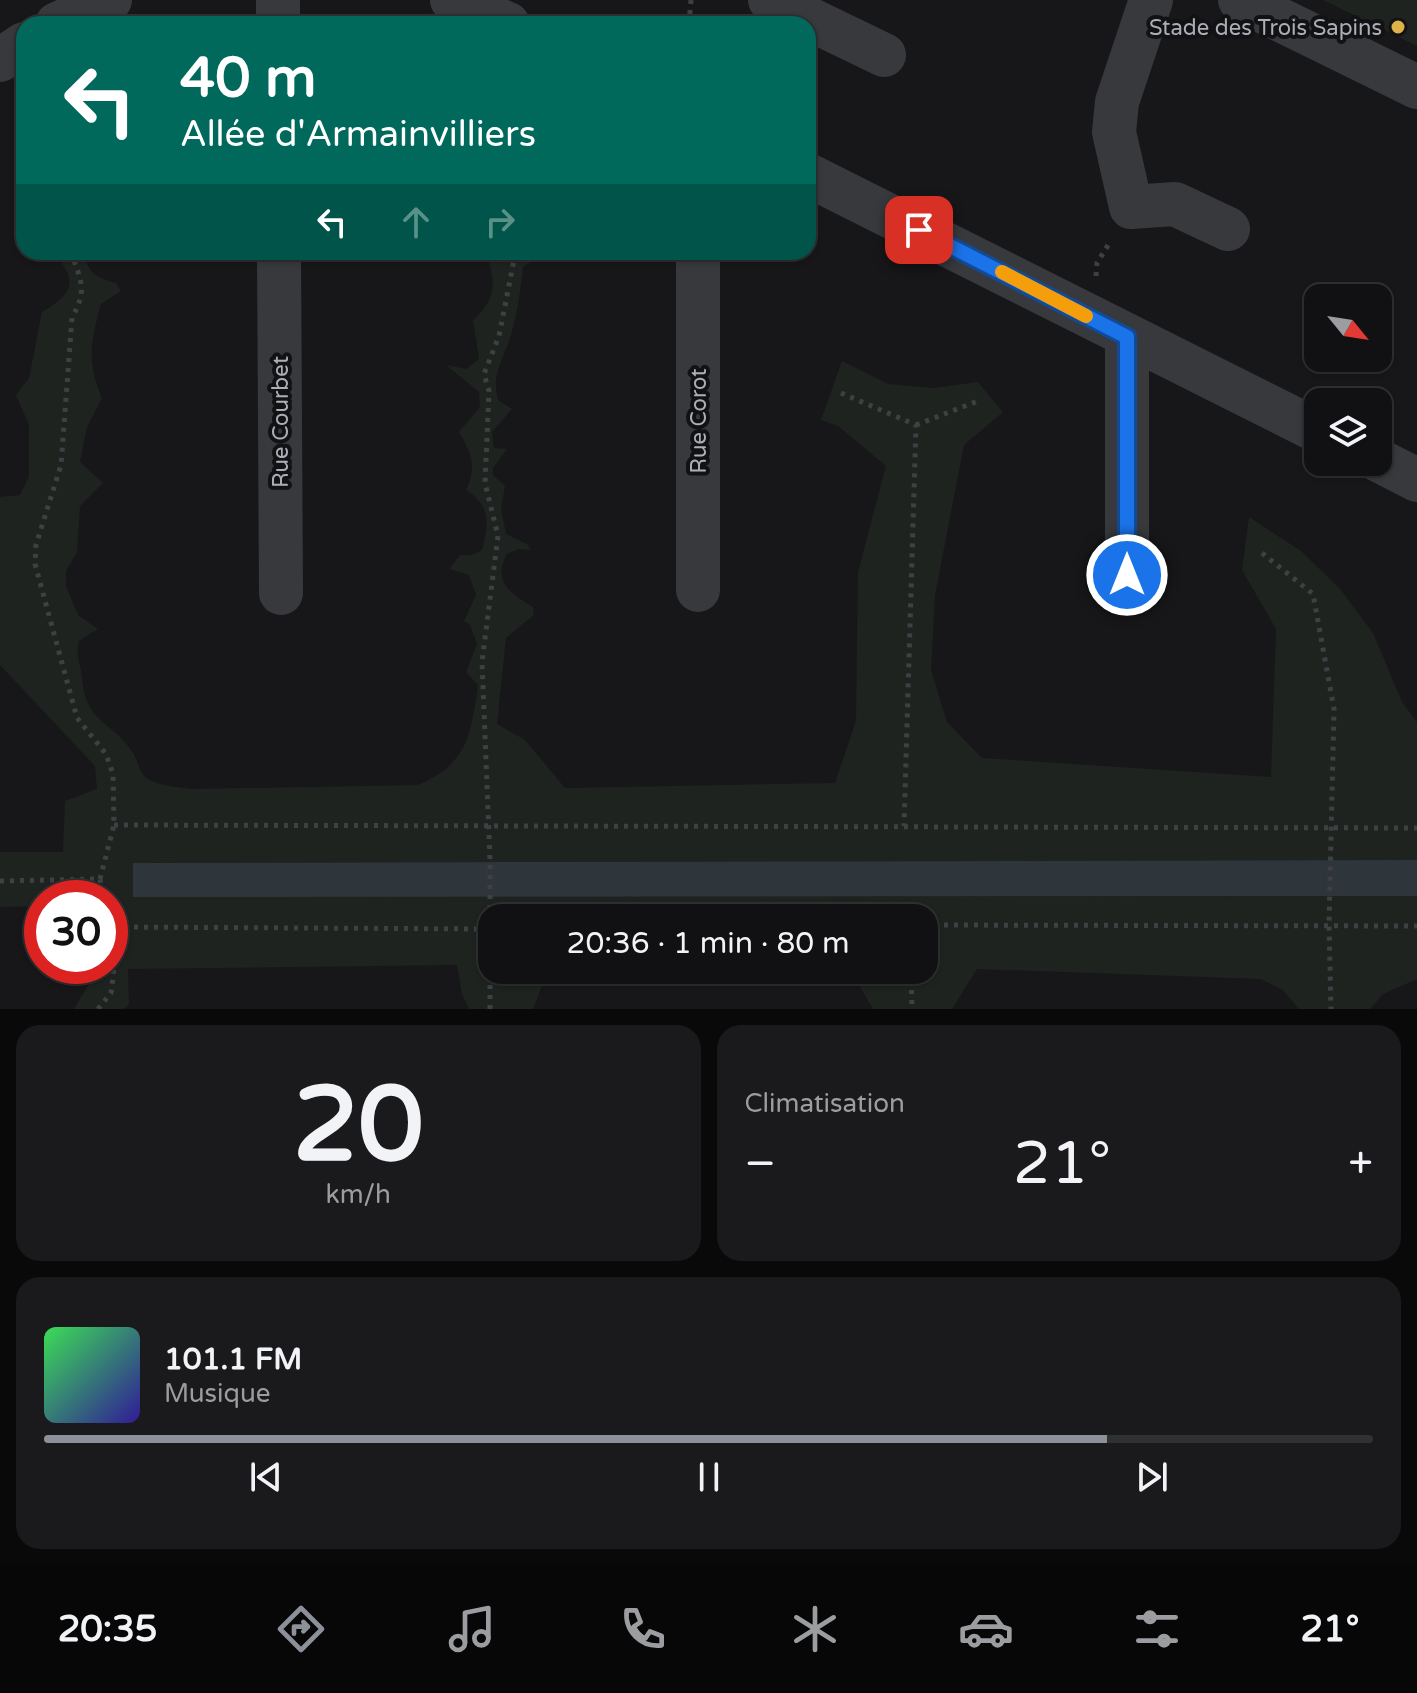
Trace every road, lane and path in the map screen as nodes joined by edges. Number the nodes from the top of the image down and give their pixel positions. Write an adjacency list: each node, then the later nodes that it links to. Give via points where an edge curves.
1 (110, 0): 6 (street)
2 (452, 0): 7 (street)
3 (770, 0): 8 (street)
4 (1151, 0): 13 (street, via 1117,102 1114,132)
5 (1240, 0): 11 (street)
6 (75, 16)
7 (489, 16)
8 (803, 16)
9 (816, 22): 10 (street)
10 (884, 55)
11 (1417, 87)
12 (816, 179): 19 (street)
13 (1131, 207): 14 (street, via 1175,204); 19 (path, via 1097,263)
14 (1228, 229)
15 (75, 260): 30 (path, via 83,298 72,318 61,465 35,564 77,718 106,754 113,774)
16 (279, 260): 29 (street, Rue Courbet)
17 (514, 260): 32 (path, via 499,336 484,374 489,391 485,483 498,536 482,662)
18 (698, 260): 28 (street, Rue Corot)
19 (1111, 329): 22 (street); 27 (street)
20 (841, 393): 23 (path)
21 (978, 401): 23 (path)
22 (1304, 424)
23 (916, 425): 31 (path)
24 (1392, 467): 25 (street)
25 (1417, 480)
26 (1262, 553): 33 (path, via 1313,594 1334,709)
27 (1127, 575)
28 (698, 590)
29 (281, 593)
30 (114, 825): 32 (path); 35 (path)
31 (904, 826): 32 (path); 33 (path)
32 (489, 828): 37 (path)
33 (1330, 828): 34 (path); 39 (path)
34 (1417, 828)
35 (100, 879): 36 (path)
36 (0, 881)
37 (490, 904)
38 (938, 925): 39 (path)
39 (1329, 925): 40 (path); 49 (path)
40 (1417, 926)
41 (128, 927): 42 (path)
42 (478, 929)
43 (112, 984): 46 (path)
44 (490, 984): 47 (path)
45 (911, 984): 48 (path)
46 (98, 1009)
47 (490, 1009)
48 (912, 1009)
49 (1331, 1009)

